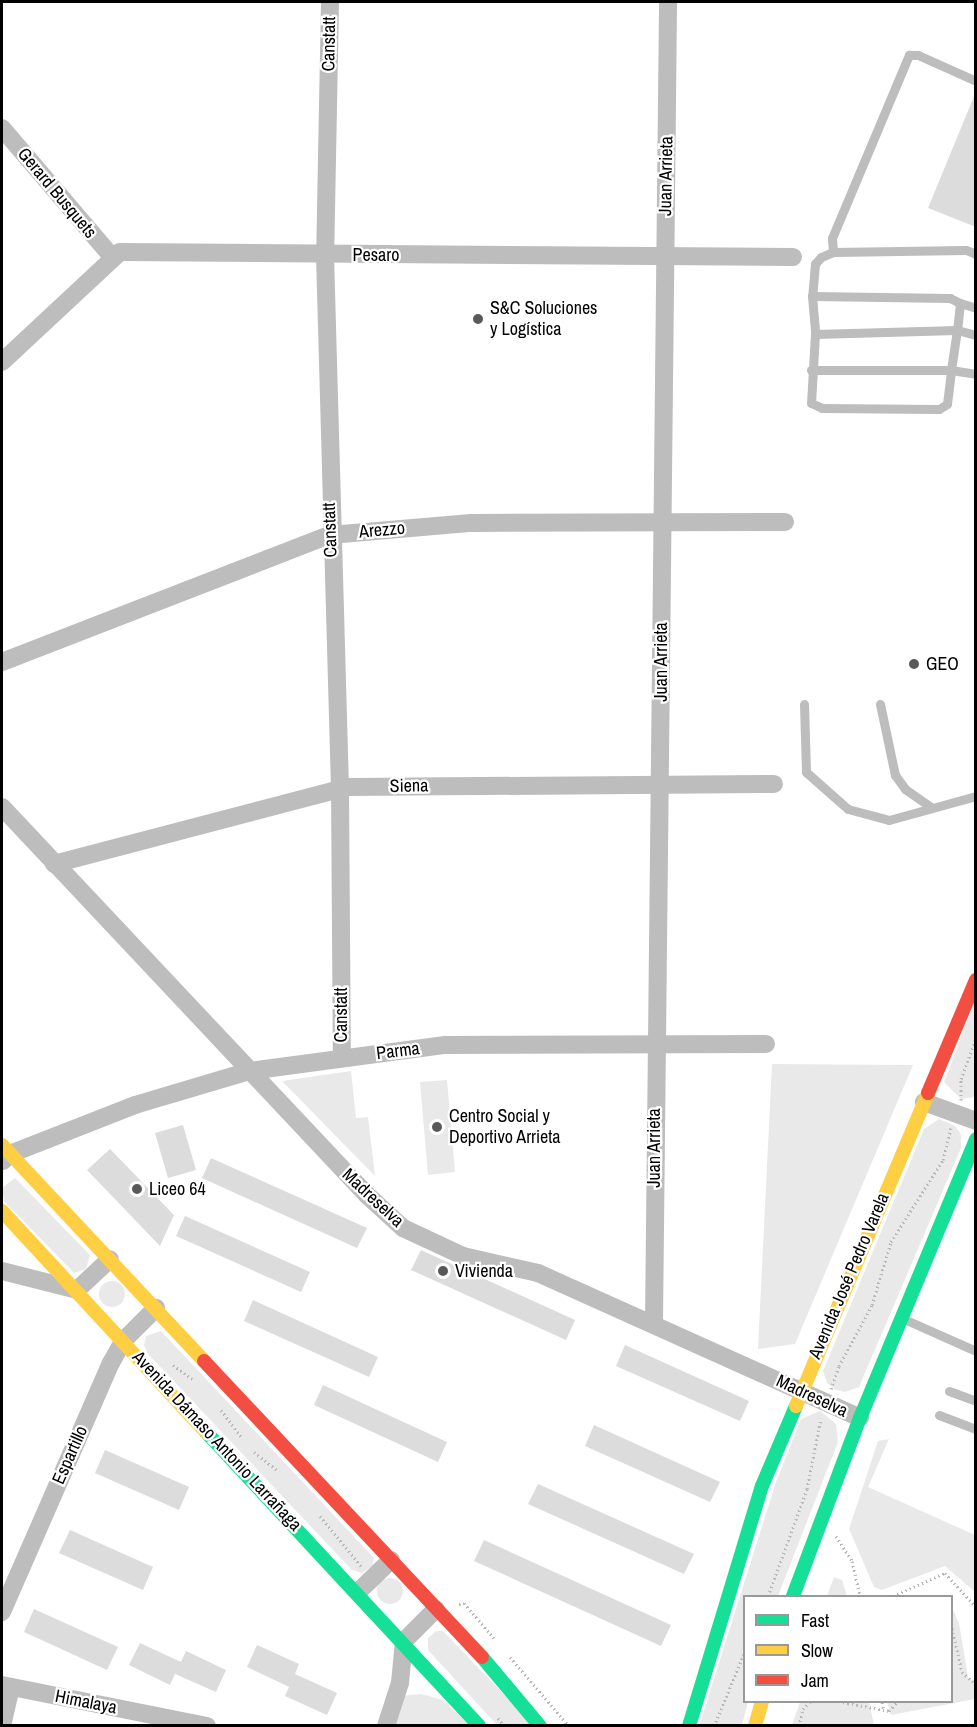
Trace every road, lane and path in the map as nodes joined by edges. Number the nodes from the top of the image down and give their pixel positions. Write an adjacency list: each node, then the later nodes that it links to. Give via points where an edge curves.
1 (330, 2): 7 (street, Canstatt)
2 (668, 2): 8 (street, Juan Arrieta)
3 (975, 81): 5 (lane, via 918,55 909,55 832,238)
4 (2, 128): 9 (street, Gerard Busquets)
5 (833, 252): 6 (lane, via 966,250); 11 (lane, via 815,264)
6 (975, 254)
7 (325, 255): 8 (street, Pesaro); 9 (street, Pesaro, via 129,251); 23 (street, Canstatt)
8 (665, 256): 10 (street, Pesaro); 21 (street, Juan Arrieta)
9 (112, 257): 17 (street)
10 (793, 257)
11 (812, 296): 12 (lane, via 950,298); 15 (lane)
12 (960, 303): 13 (lane); 14 (lane)
13 (975, 308)
14 (957, 330): 15 (lane); 16 (lane); 19 (lane)
15 (815, 334): 18 (lane)
16 (975, 335)
17 (2, 362)
18 (811, 370): 19 (lane); 19 (lane, via 811,403 817,407 939,409 947,404)
19 (951, 370): 20 (lane)
20 (975, 374)
21 (663, 520): 22 (street, Arezzo); 23 (street, Arezzo, via 471,523); 27 (street, Juan Arrieta)
22 (785, 522)
23 (330, 535): 24 (street, Arezzo); 29 (street, Canstatt)
24 (2, 662)
25 (804, 704): 32 (lane, via 806,772 837,803 866,816 889,820)
26 (880, 704): 32 (lane, via 895,776 905,789)
27 (660, 783): 28 (street, Siena); 29 (street, Siena); 36 (street, Juan Arrieta)
28 (774, 784)
29 (340, 789): 33 (street, Siena); 38 (street, Canstatt)
30 (975, 796): 32 (lane)
31 (2, 807): 33 (street, Madreselva)
32 (932, 808)
33 (54, 864): 39 (street, Madreselva)
34 (975, 980): 40 (street, Avenida José Pedro Varela)
35 (975, 1038): 41 (path, via 961,1079)
36 (654, 1044): 37 (street, Parma); 38 (street, Parma, via 446,1045); 51 (street, Juan Arrieta)
37 (766, 1044)
38 (342, 1058): 39 (street, Parma)
39 (249, 1071): 44 (street, Parma, via 135,1105); 51 (street, Madreselva, via 367,1196 403,1228 435,1246 538,1273)
40 (924, 1102): 41 (street); 54 (street, Avenida José Pedro Varela)
41 (957, 1114): 42 (street); 57 (path, via 943,1160 891,1242 872,1305 839,1366)
42 (975, 1121)
43 (975, 1139): 50 (street)
44 (4, 1154): 46 (street)
45 (2, 1211): 48 (street, Avenida Dámaso Antonio Larrañaga)
46 (110, 1259): 48 (street); 49 (street)
47 (2, 1271): 48 (street)
48 (77, 1290): 52 (street, Avenida Dámaso Antonio Larrañaga)
49 (156, 1308): 52 (street, Espartillo); 62 (street)
50 (902, 1318): 53 (lane); 59 (street)
51 (654, 1322): 54 (street, Madreselva)
52 (123, 1341): 63 (street, Avenida Dámaso Antonio Larrañaga); 70 (street, Espartillo)
53 (975, 1352)
54 (800, 1391): 57 (street, Madreselva); 87 (street, Avenida José Pedro Varela, via 762,1486)
55 (949, 1391): 56 (lane)
56 (975, 1401)
57 (826, 1403): 59 (street, Madreselva); 64 (path, via 807,1489)
58 (939, 1415): 60 (lane)
59 (860, 1418): 61 (street)
60 (975, 1430)
61 (822, 1514): 65 (street); 66 (path, via 852,1561)
62 (391, 1560): 63 (street); 69 (street)
63 (358, 1592): 72 (street, Avenida Dámaso Antonio Larrañaga)
64 (768, 1595)
65 (793, 1595)
66 (860, 1595)
67 (895, 1595): 68 (path, via 945,1573)
68 (975, 1607)
69 (436, 1609): 72 (street); 86 (street)
70 (2, 1612)
71 (953, 1636): 74 (path, via 962,1672)
72 (404, 1641): 84 (street, via 400,1683); 85 (street, Avenida Dámaso Antonio Larrañaga)
73 (743, 1656): 88 (path)
74 (975, 1684)
75 (6, 1686): 82 (street); 83 (street, Himalaya)
76 (761, 1703): 89 (street)
77 (808, 1703): 90 (path)
78 (851, 1703): 81 (path)
79 (882, 1703): 81 (path)
80 (897, 1703): 81 (path, via 896,1707)
81 (884, 1711)
82 (2, 1725)
83 (207, 1725)
84 (386, 1725)
85 (479, 1725)
86 (540, 1725)
87 (689, 1725)
88 (714, 1725)
89 (755, 1725)
90 (799, 1725)

